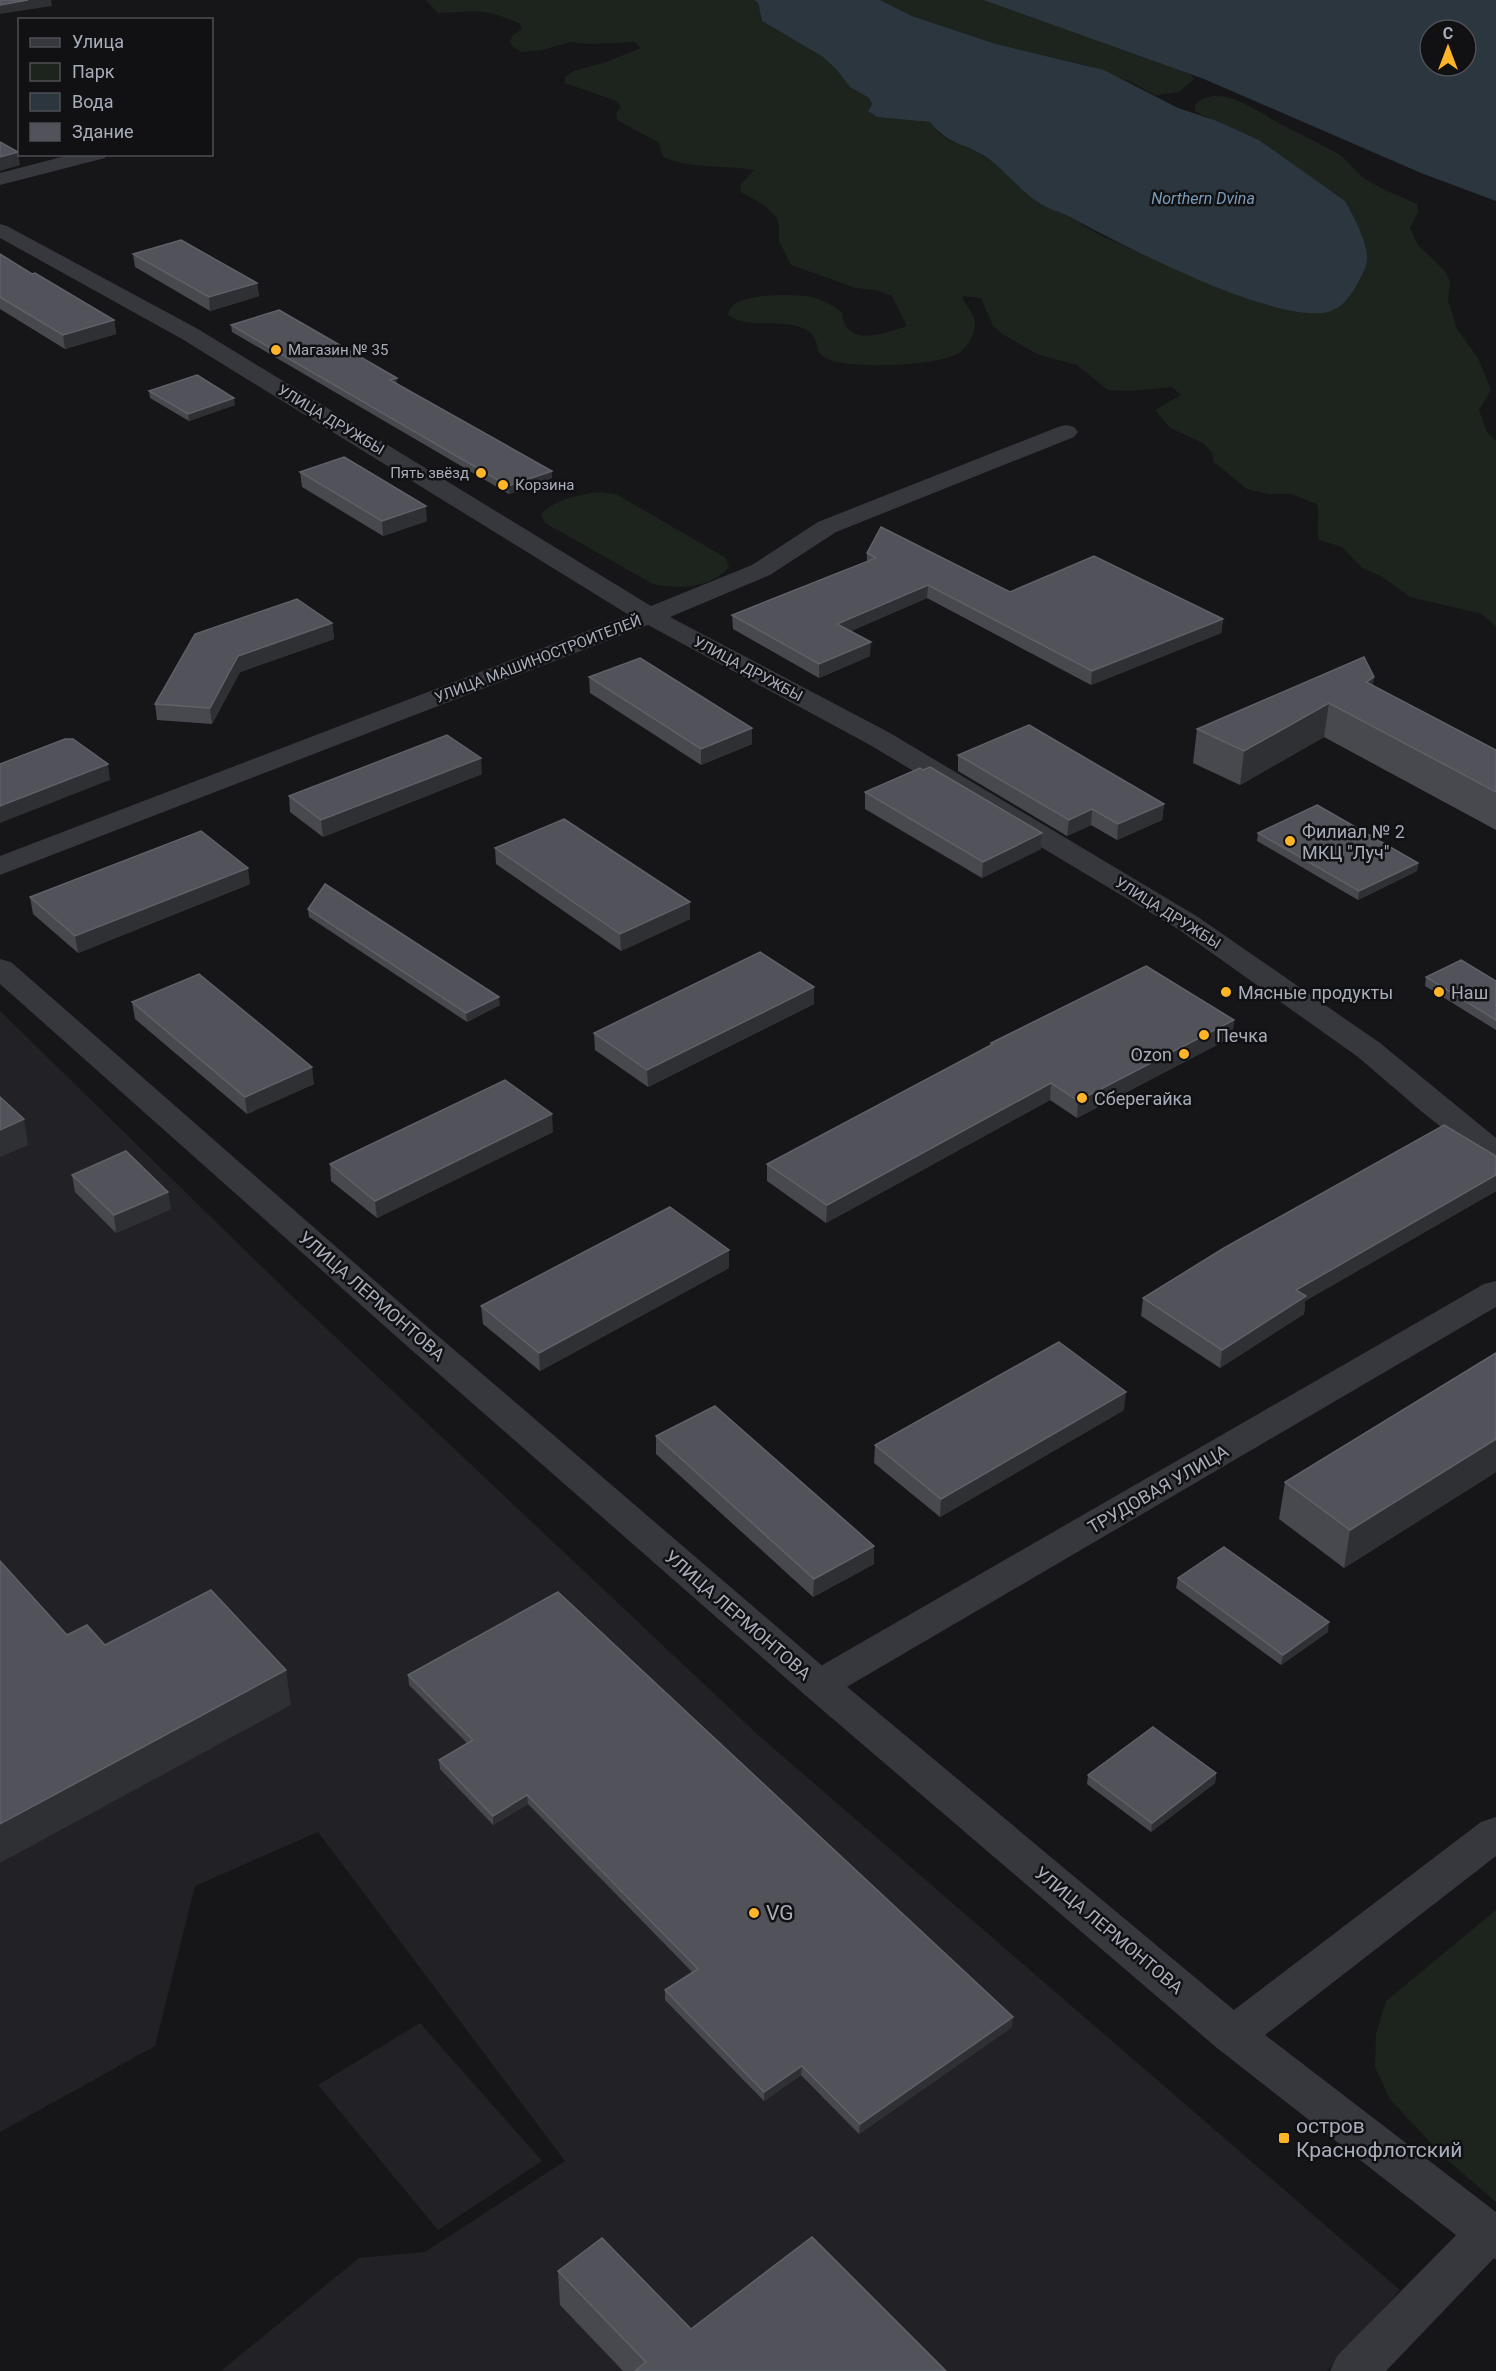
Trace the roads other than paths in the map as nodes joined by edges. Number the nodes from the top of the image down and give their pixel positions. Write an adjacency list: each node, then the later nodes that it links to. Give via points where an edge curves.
1 (90, 156): 2 (street)
2 (0, 179)
3 (0, 230): 5 (street, УЛИЦА ДРУЖБЫ, via 190,334)
4 (1066, 432): 5 (street, УЛИЦА МАШИНОСТРОИТЕЛЕЙ, via 827,527 760,570)
5 (649, 616): 6 (street, УЛИЦА МАШИНОСТРОИТЕЛЕЙ); 8 (street, УЛИЦА ДРУЖБЫ, via 880,739 1188,923 1370,1050 1432,1104)
6 (0, 866)
7 (0, 968): 10 (street, УЛИЦА ЛЕРМОНТОВА)
8 (1489, 1139)
9 (1496, 1292): 10 (street, ТРУДОВАЯ УЛИЦА)
10 (819, 1685): 12 (street, УЛИЦА ЛЕРМОНТОВА)
11 (1496, 1833): 12 (street)
12 (1233, 2035): 13 (street, УЛИЦА ЛЕРМОНТОВА)
13 (1492, 2236): 14 (street)
14 (1354, 2371)

